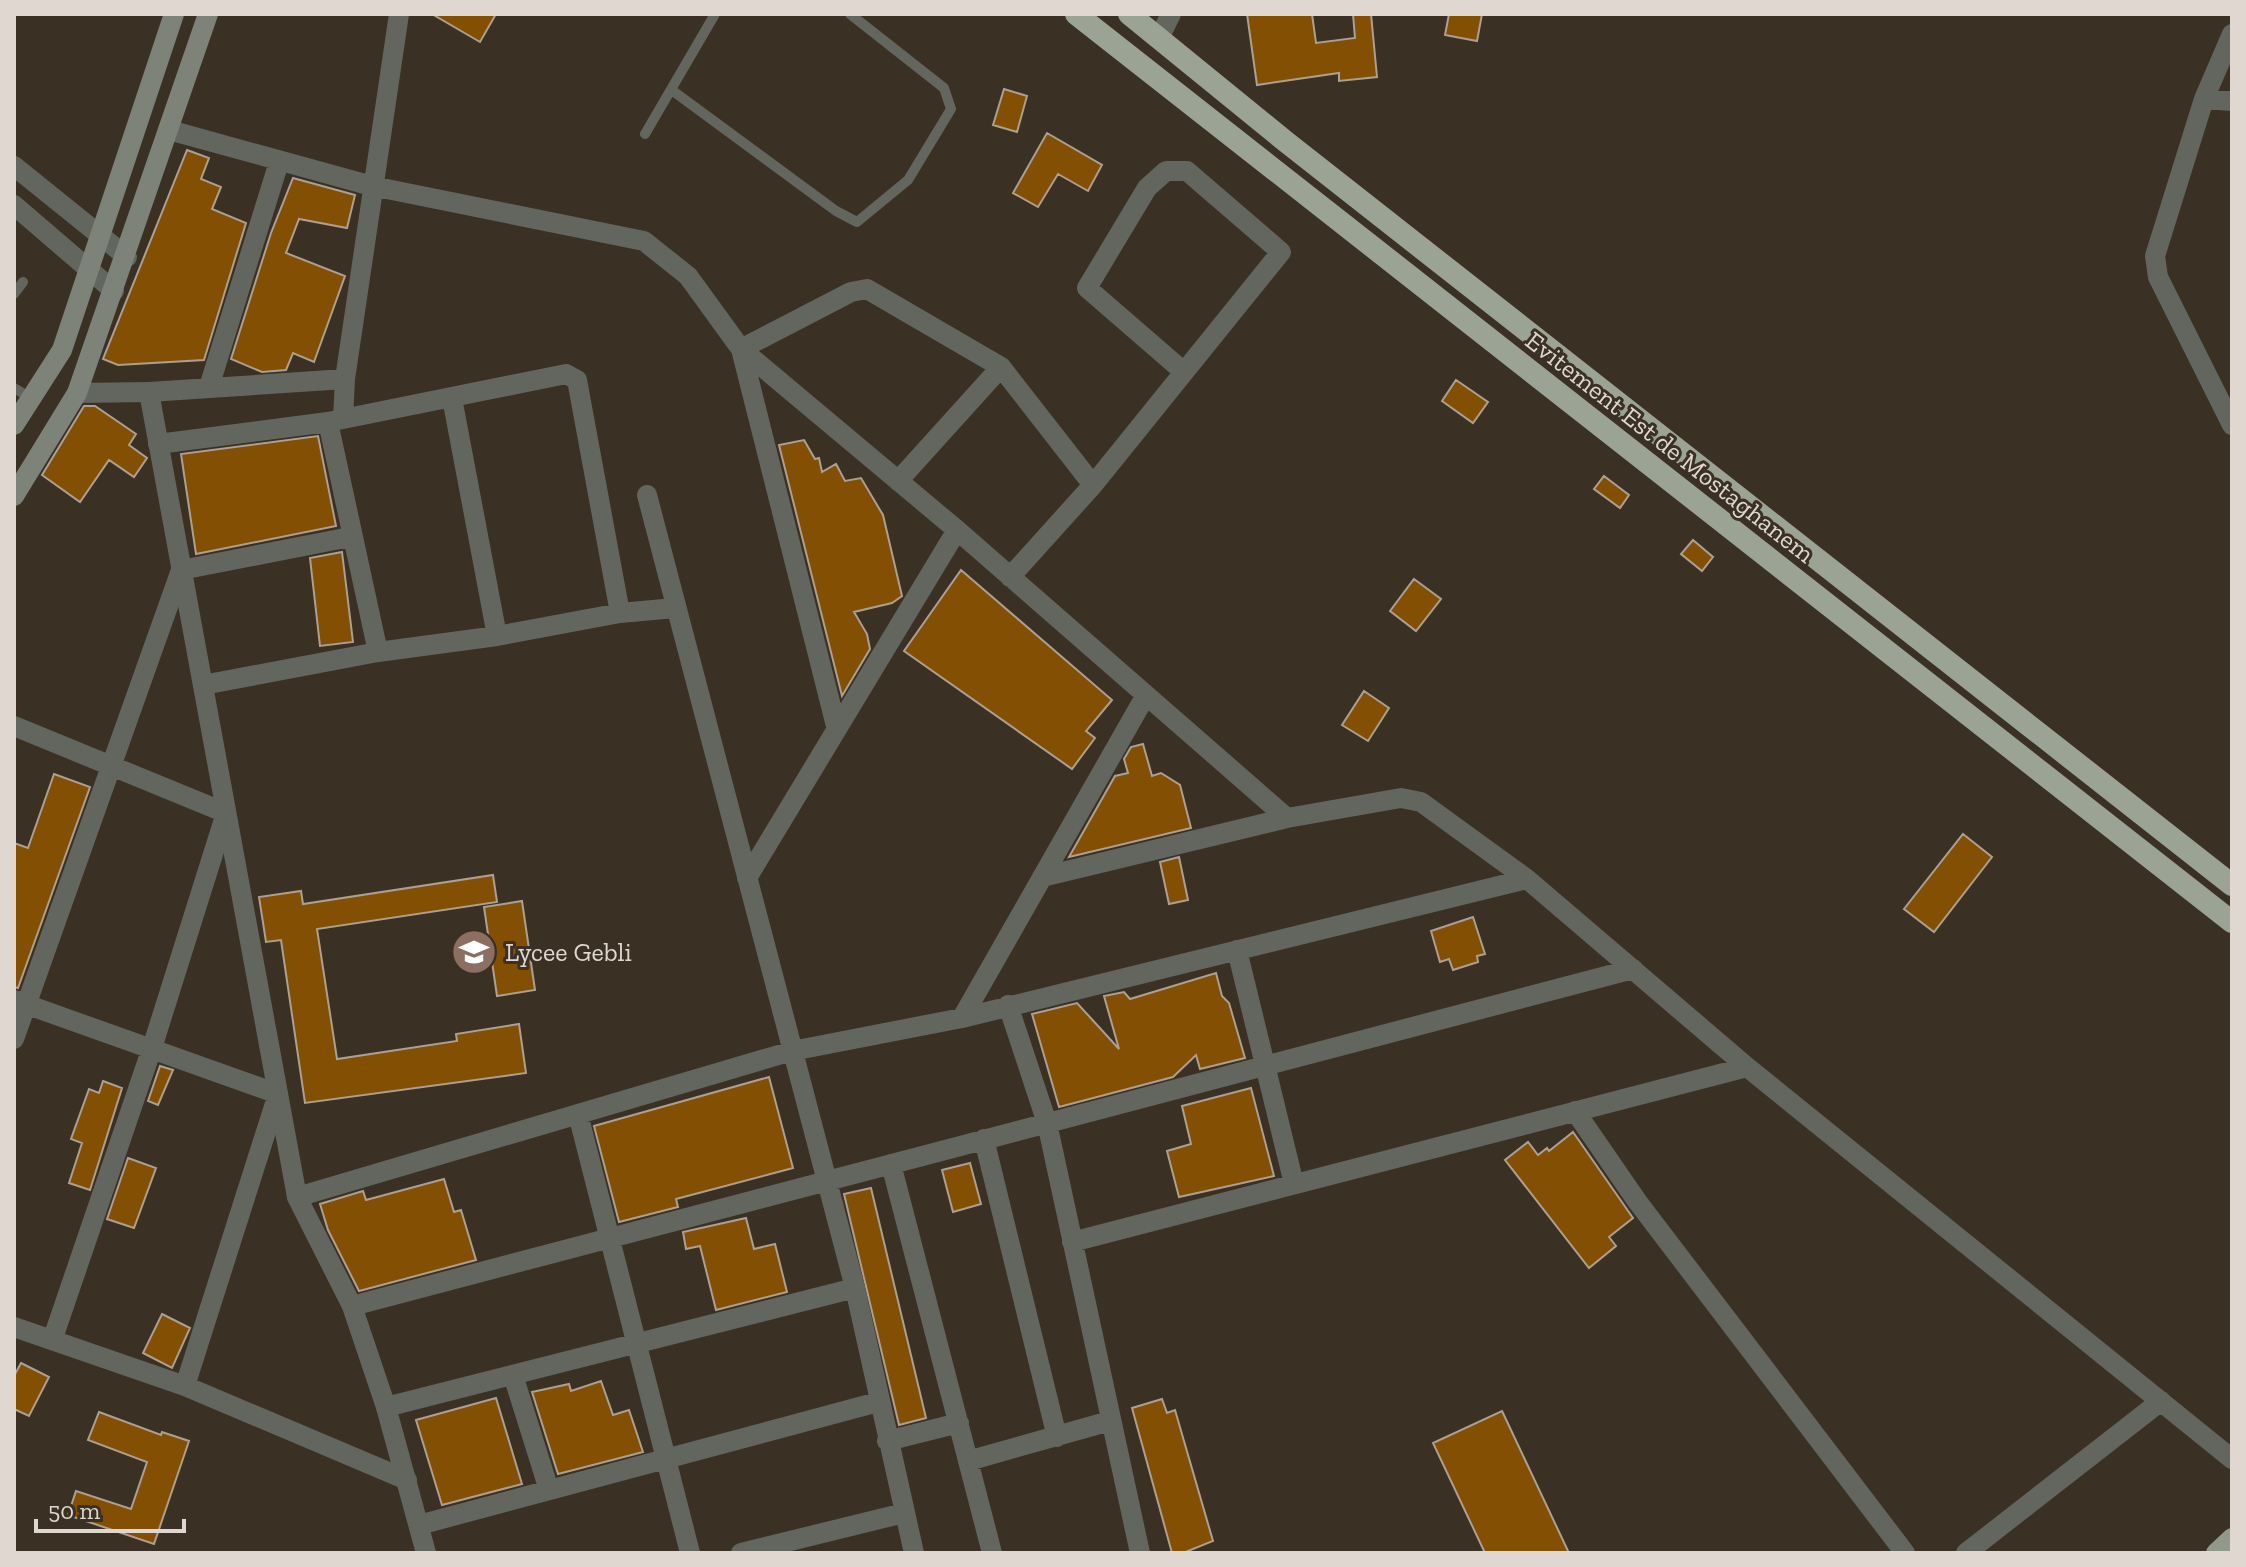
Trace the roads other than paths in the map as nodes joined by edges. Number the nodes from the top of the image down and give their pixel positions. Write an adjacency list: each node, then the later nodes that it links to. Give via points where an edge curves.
1 (174, 14): 20 (main road)
2 (208, 14): 14 (main road)
3 (399, 14): 18 (street)
4 (715, 14): 11 (lane)
5 (850, 14): 11 (lane, via 944,88 951,109 908,180 857,222)
6 (1076, 14): 62 (highway, Evitement Est de Mostaghanem)
7 (1129, 14): 10 (highway, Evitement Est de Mostaghanem)
8 (1171, 14): 10 (street)
9 (2232, 34): 12 (street)
10 (1159, 38): 61 (highway, Evitement Est de Mostaghanem)
11 (673, 91): 15 (lane)
12 (2204, 99): 13 (street); 37 (street, via 2155,256 2158,277)
13 (2232, 101)
14 (169, 130): 16 (street); 21 (main road)
15 (645, 134)
16 (279, 162): 18 (street); 30 (street)
17 (14, 166): 20 (street)
18 (372, 186): 26 (street, via 644,241 688,276); 29 (street)
19 (14, 205): 22 (street)
20 (100, 235): 21 (street); 22 (main road)
21 (127, 257): 24 (main road)
22 (92, 269): 24 (street); 32 (main road, via 62,350)
23 (23, 282): 25 (lane)
24 (114, 291): 33 (main road)
25 (14, 294)
26 (741, 349): 27 (street, via 851,292 867,289); 39 (street); 54 (street)
27 (1001, 367): 39 (street); 40 (street)
28 (1184, 372): 28 (street, via 1087,288 1147,188 1166,171 1187,171 1281,252); 40 (street)
29 (345, 379): 30 (street); 35 (street)
30 (209, 387): 31 (street)
31 (149, 392): 33 (street); 38 (street)
32 (23, 393): 36 (main road)
33 (77, 393): 42 (main road)
34 (452, 398): 35 (street); 48 (street, via 566,374 577,380); 49 (street)
35 (336, 420): 38 (street); 44 (street)
36 (14, 425)
37 (2232, 425)
38 (158, 444): 45 (street)
39 (898, 481): 43 (street)
40 (1093, 485): 46 (street)
41 (647, 495): 47 (street)
42 (14, 496)
43 (957, 530): 46 (street); 54 (street)
44 (350, 537): 45 (street); 50 (street)
45 (181, 570): 51 (street); 55 (street)
46 (1010, 577): 52 (street)
47 (675, 608): 48 (street); 59 (street)
48 (620, 613): 49 (street)
49 (497, 636): 50 (street)
50 (378, 652): 51 (street)
51 (203, 685): 56 (street)
52 (1146, 695): 57 (street); 58 (street)
53 (14, 726): 55 (street)
54 (836, 726): 59 (street)
55 (110, 763): 56 (street); 65 (street)
56 (226, 813): 69 (street); 73 (street)
57 (1287, 818): 58 (street); 60 (street, via 1410,798)
58 (1042, 877): 67 (street)
59 (747, 878): 70 (street)
60 (1527, 879): 63 (street); 64 (street)
61 (2232, 885)
62 (2232, 922)
63 (1237, 950): 66 (street); 71 (street)
64 (1633, 969): 71 (street); 72 (street)
65 (20, 1002): 68 (street); 69 (street)
66 (1008, 1005): 67 (street); 76 (street)
67 (962, 1018): 70 (street)
68 (14, 1039)
69 (152, 1048): 73 (street); 87 (street)
70 (792, 1051): 75 (street); 79 (street)
71 (1267, 1065): 76 (street); 80 (street)
72 (1747, 1067): 74 (street); 91 (street)
73 (278, 1094): 81 (street); 90 (street)
74 (1575, 1111): 80 (street); 112 (street, via 1637,1201)
75 (578, 1114): 81 (street); 82 (street)
76 (1047, 1123): 77 (street); 83 (street)
77 (984, 1139): 78 (street); 96 (street)
78 (891, 1164): 79 (street); 95 (street)
79 (825, 1181): 82 (street); 84 (street)
80 (1294, 1184): 83 (street)
81 (297, 1197): 85 (street)
82 (610, 1238): 85 (street); 88 (street)
83 (1072, 1242): 94 (street)
84 (855, 1288): 88 (street); 92 (street)
85 (352, 1306): 93 (street)
86 (14, 1327): 87 (street)
87 (53, 1338): 90 (street)
88 (637, 1343): 89 (street); 98 (street)
89 (513, 1375): 93 (street); 102 (street)
90 (185, 1386): 101 (street)
91 (2161, 1401): 99 (street); 113 (street)
92 (878, 1402): 97 (street); 98 (street)
93 (386, 1407): 101 (street)
94 (1110, 1421): 96 (street); 111 (street)
95 (959, 1423): 97 (street); 100 (street)
96 (1057, 1437): 100 (street)
97 (887, 1441): 103 (street)
98 (667, 1458): 102 (street); 107 (street)
99 (2232, 1459)
100 (968, 1461): 110 (street)
101 (407, 1480): 104 (street)
102 (549, 1490): 104 (street)
103 (904, 1513): 108 (street); 109 (street)
104 (419, 1525): 106 (street)
105 (2232, 1538): 114 (main road)
106 (426, 1553)
107 (690, 1553)
108 (741, 1553)
109 (914, 1553)
110 (992, 1553)
111 (1140, 1553)
112 (1905, 1553)
113 (1966, 1553)
114 (2216, 1553)

